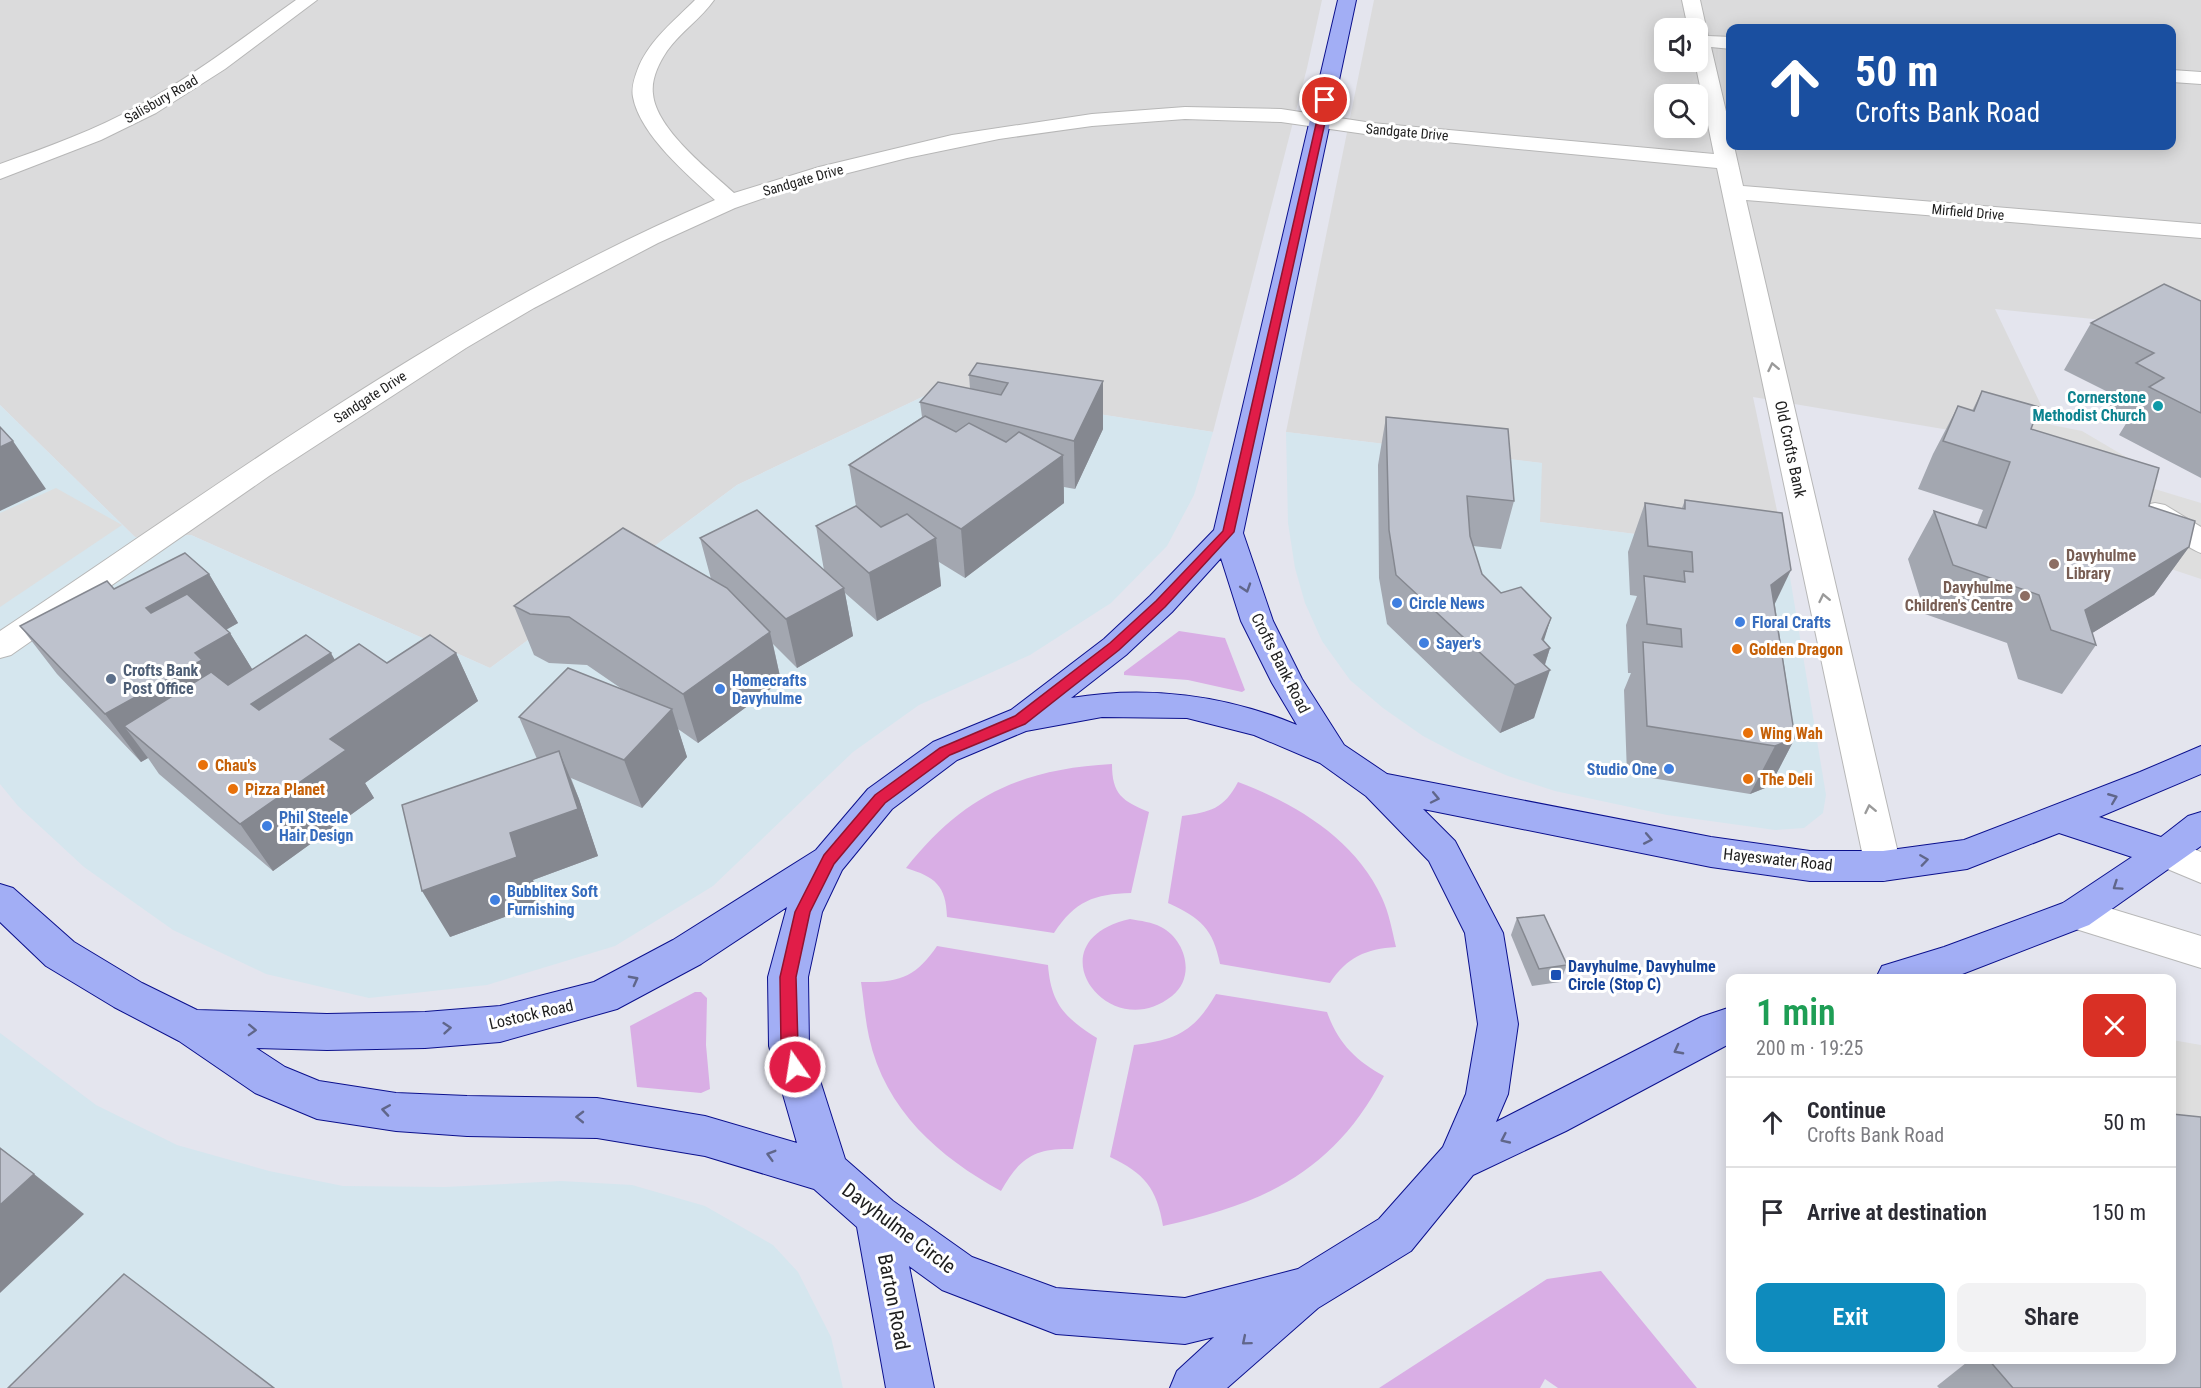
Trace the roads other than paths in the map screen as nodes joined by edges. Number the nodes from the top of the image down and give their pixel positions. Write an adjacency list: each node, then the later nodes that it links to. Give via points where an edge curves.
1 (308, 0): 13 (street, Salisbury Road, via 144,111)
2 (705, 0): 15 (street, via 658,50 644,78 643,98 651,119 674,146)
3 (1347, 0): 11 (main road)
4 (1691, 0): 5 (street, Old Crofts Bank)
5 (1695, 18)
6 (1708, 37): 7 (street)
7 (1726, 42)
8 (1706, 72): 12 (street, Old Crofts Bank)
9 (2176, 76): 10 (street)
10 (2201, 78)
11 (1321, 121): 12 (street, Sandgate Drive, via 1354,128); 15 (street, Sandgate Drive, via 1231,113 1031,128 885,157); 18 (main road)
12 (1726, 162): 14 (street, Old Crofts Bank)
13 (0, 172)
14 (1734, 192): 16 (street, Mirfield Drive); 29 (street, Old Crofts Bank, one-way to 14)
15 (731, 201): 20 (street, Sandgate Drive, via 574,276 400,377)
16 (2201, 231)
17 (2127, 501): 19 (street, via 2157,513)
18 (1228, 532): 21 (main road, via 1115,647); 22 (main road, Crofts Bank Road, one-way to 22, via 1257,621 1288,683)
19 (2201, 543)
20 (0, 647)
21 (1020, 720): 22 (main road, Davyhulme Circle, via 1102,705 1187,706 1262,724); 28 (main road, Davyhulme Circle, via 945,751 880,799)
22 (1332, 754): 24 (main road, Davyhulme Circle)
23 (2201, 759): 25 (main road, Hayeswater Road, one-way to 23)
24 (1378, 786): 29 (main road, Hayeswater Road, one-way to 29, via 1712,852 1810,866); 37 (main road, Davyhulme Circle, via 1442,851 1484,933 1498,1024 1487,1094)
25 (2059, 819): 27 (main road); 29 (main road, Hayeswater Road, one-way to 25, via 1967,854)
26 (2201, 826): 27 (main road)
27 (2166, 853): 30 (street); 32 (main road, one-way to 32)
28 (829, 860): 36 (main road, Lostock Road, one-way to 28, via 425,1030 500,1023 603,997 687,951); 38 (main road, Davyhulme Circle, via 802,912 788,977 789,1046)
29 (1883, 866)
30 (2201, 868)
31 (0, 899): 36 (main road, Lostock Road, via 60,954)
32 (2076, 914): 33 (street); 34 (main road)
33 (2201, 952)
34 (1910, 974)
35 (1726, 1027): 37 (main road, one-way to 37)
36 (193, 1028): 38 (main road, Lostock Road, one-way to 36, via 705,1136 597,1118 396,1112 317,1100 270,1080)
37 (1458, 1161): 40 (main road, Davyhulme Circle, via 1395,1235)
38 (827, 1172): 39 (main road, Davyhulme Circle)
39 (877, 1216): 40 (main road, Davyhulme Circle, via 958,1274 1056,1311 1185,1321); 41 (main road, Barton Road)
40 (1307, 1290): 42 (main road, one-way to 42)
41 (910, 1388)
42 (1194, 1388)

